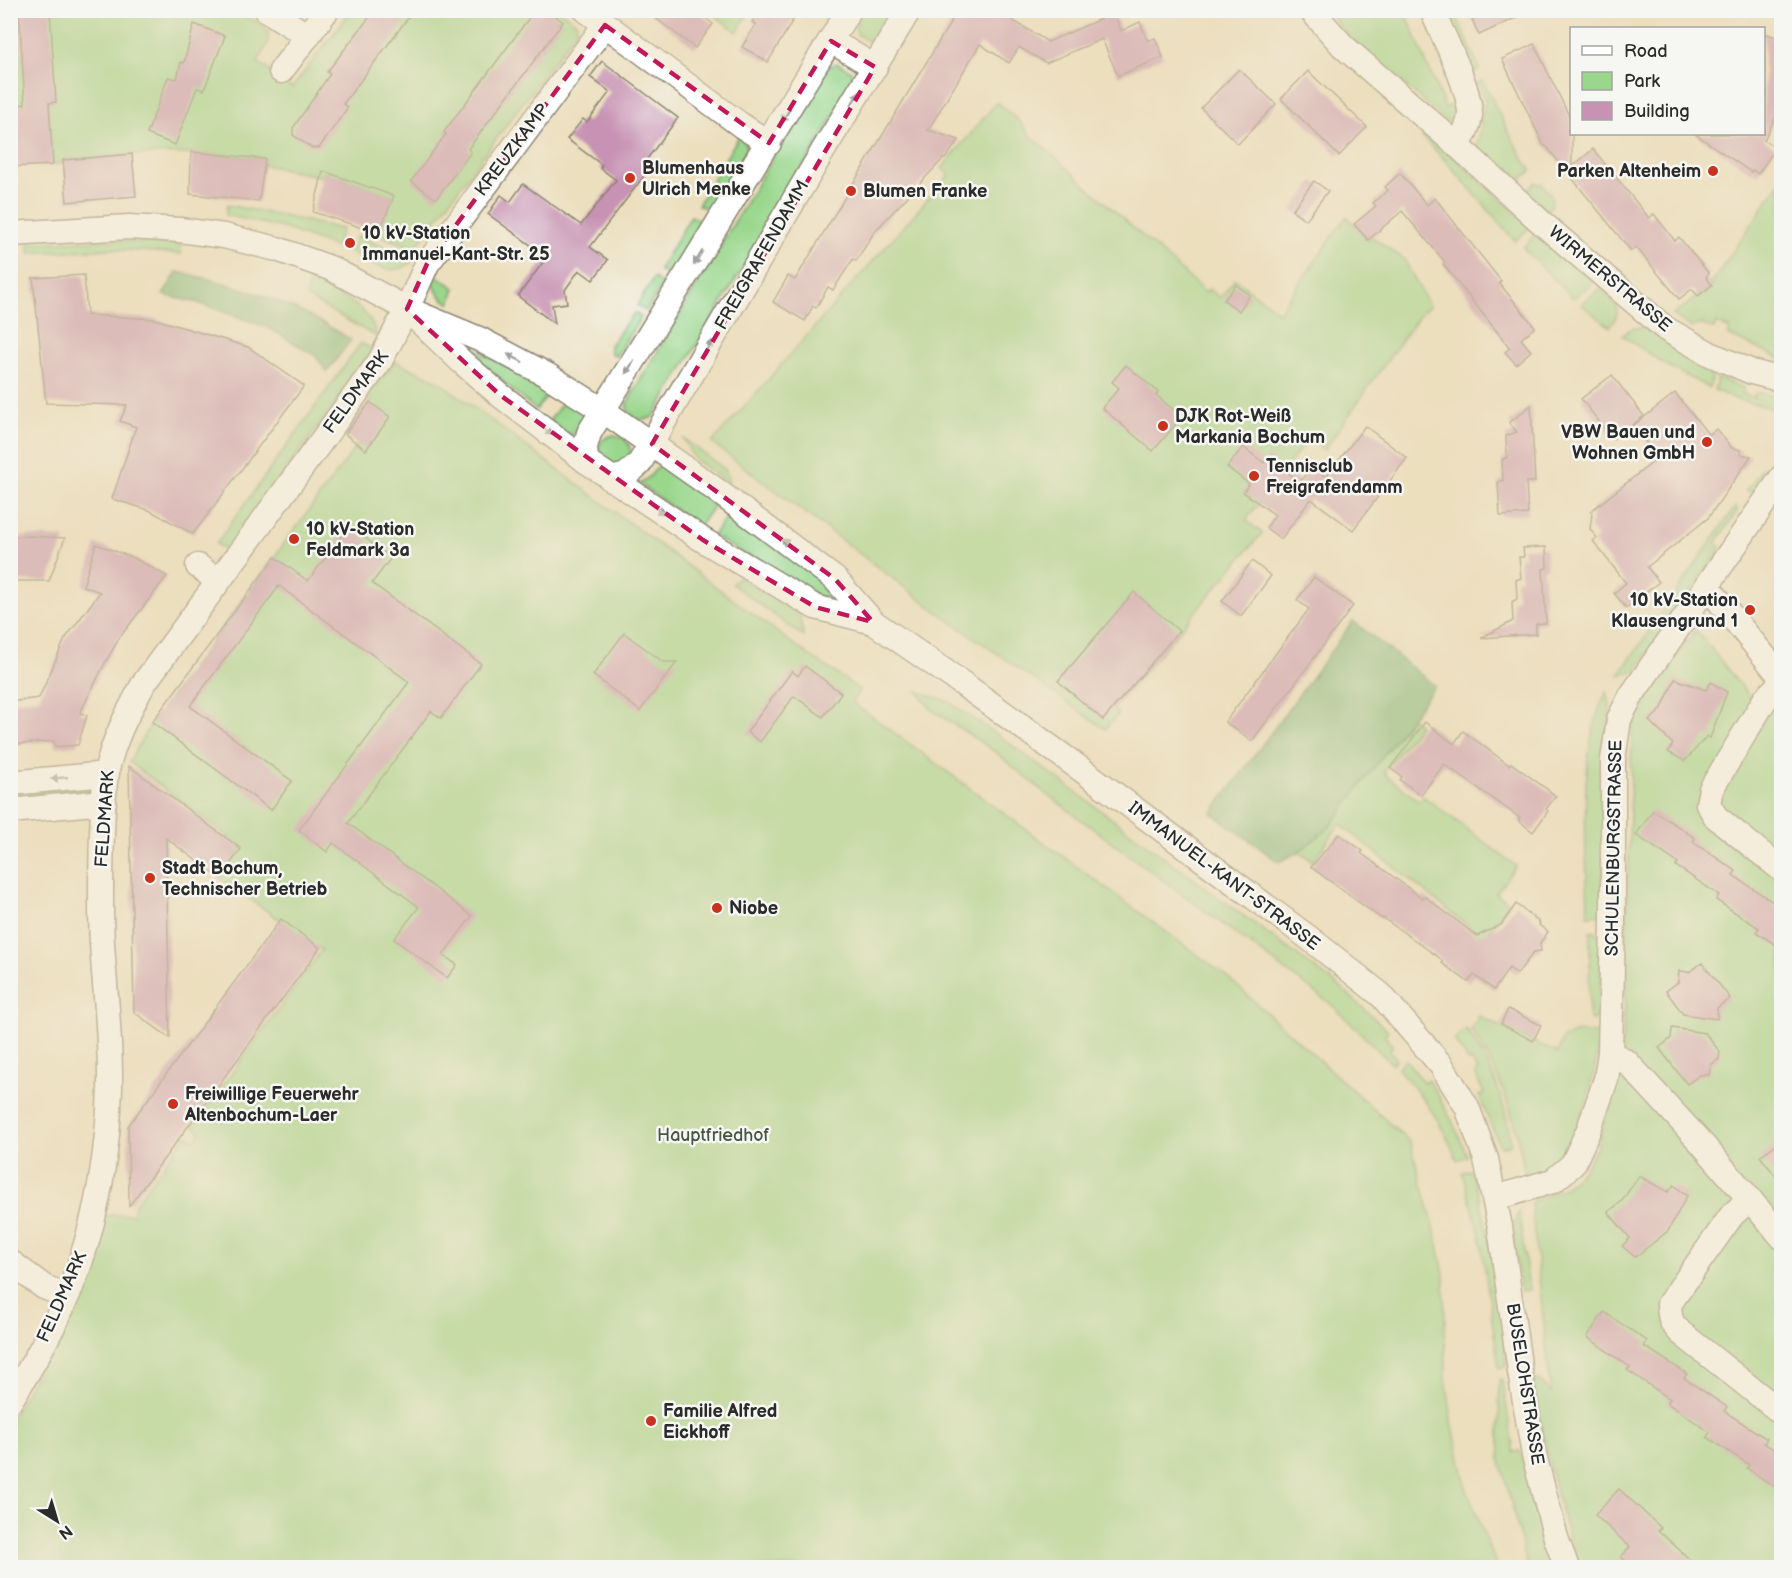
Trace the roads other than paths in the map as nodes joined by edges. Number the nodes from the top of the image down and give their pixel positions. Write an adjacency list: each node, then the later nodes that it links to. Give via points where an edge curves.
1 (267, 10): 8 (street)
2 (327, 10): 8 (street)
3 (849, 10): 9 (street)
4 (909, 10): 10 (street, FREIGRAFENDAMM)
5 (1311, 10): 13 (street, WIRMERSTRASSE, via 1343,46)
6 (1432, 10): 13 (street, via 1470,112)
7 (596, 18): 12 (street, KREUZKAMP); 15 (street, KREUZKAMP, via 427,264)
8 (308, 36): 11 (street)
9 (831, 41): 10 (street); 12 (street, one-way to 12)
10 (875, 67): 18 (street, FREIGRAFENDAMM, one-way to 10)
11 (281, 71)
12 (769, 143): 17 (street, one-way to 17)
13 (1458, 146): 16 (street, WIRMERSTRASSE, via 1666,328 1752,372)
14 (10, 234): 15 (street, IMMANUEL-KANT-STRASSE, via 129,226 224,236 330,268)
15 (407, 309): 17 (street, IMMANUEL-KANT-STRASSE, one-way to 15, via 479,339); 19 (street, IMMANUEL-KANT-STRASSE, one-way to 19, via 492,388); 23 (street, FELDMARK, via 380,361)
16 (1782, 380)
17 (604, 411): 18 (street, IMMANUEL-KANT-STRASSE); 19 (street, via 589,433)
18 (652, 444): 21 (street, via 639,464 626,475); 25 (street, IMMANUEL-KANT-STRASSE, one-way to 18, via 835,579)
19 (586, 460): 21 (street, IMMANUEL-KANT-STRASSE)
20 (1782, 477): 24 (street, SCHULENBURGSTRASSE)
21 (611, 479): 25 (street, IMMANUEL-KANT-STRASSE, one-way to 25, via 815,607)
22 (198, 566): 23 (street)
23 (218, 581): 27 (street, FELDMARK, via 144,683 123,721)
24 (1707, 586): 26 (street); 32 (street, SCHULENBURGSTRASSE, via 1619,719 1613,759)
25 (873, 622): 33 (street, IMMANUEL-KANT-STRASSE, via 1082,770 1381,995 1441,1065 1467,1107)
26 (1782, 680): 31 (street, via 1766,698 1711,789 1708,804 1716,817)
27 (106, 774): 28 (street, one-way to 28); 29 (street, FELDMARK)
28 (10, 783)
29 (104, 802): 30 (street); 37 (street, FELDMARK, via 102,941 110,1087 106,1143 97,1199)
30 (10, 811)
31 (1782, 870)
32 (1610, 1052): 33 (street, SCHULENBURGSTRASSE, via 1593,1119 1573,1164 1553,1181); 34 (street, via 1628,1063)
33 (1495, 1198): 40 (street, BUSELOHSTRASSE, via 1533,1446)
34 (1750, 1199): 35 (street); 39 (street, via 1732,1215 1669,1304 1671,1323)
35 (1782, 1237)
36 (10, 1262): 37 (street, via 44,1287)
37 (67, 1296): 38 (street, FELDMARK)
38 (10, 1401)
39 (1782, 1413)
40 (1567, 1568)

